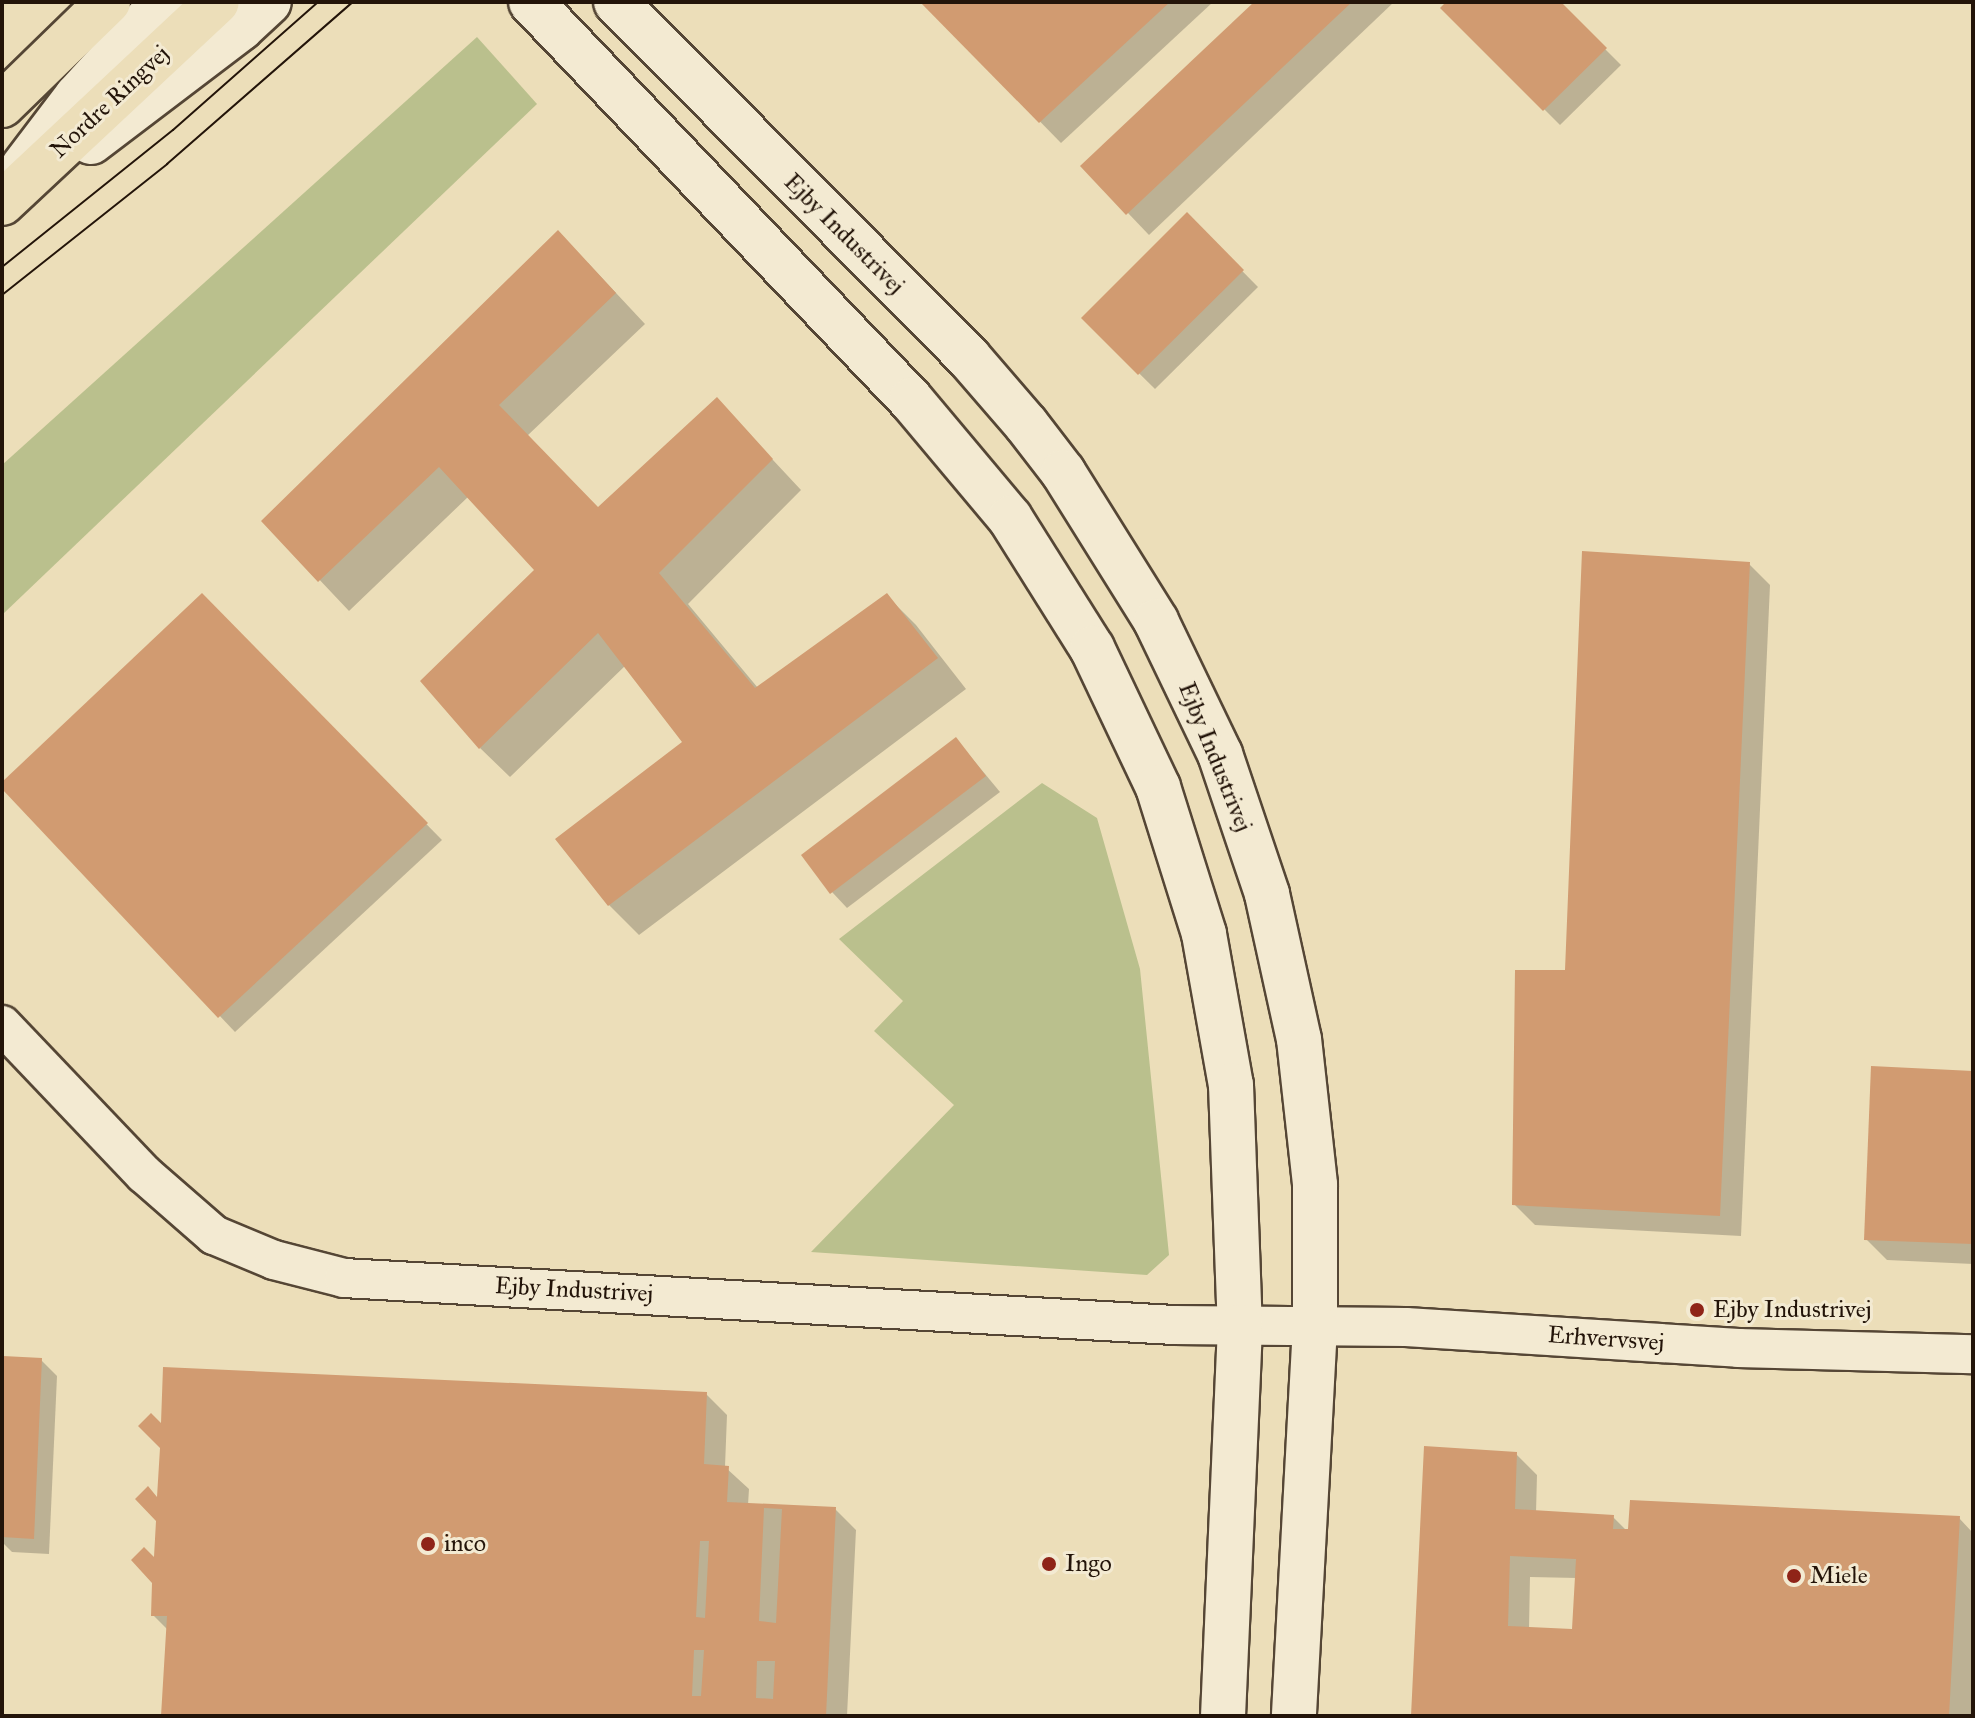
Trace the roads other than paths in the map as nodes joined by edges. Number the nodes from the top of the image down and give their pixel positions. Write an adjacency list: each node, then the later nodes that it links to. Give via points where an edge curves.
1 (108, 2): 7 (main road)
2 (163, 2): 8 (street, via 77,96)
3 (217, 2): 9 (main road, Nordre Ringvej)
4 (269, 2): 9 (street)
5 (531, 2): 12 (street, via 911,400 1010,518 1092,648 1158,787 1204,934 1231,1085)
6 (616, 2): 11 (street, Ejby Industrivej, via 969,358 1063,472 1156,621 1220,754 1267,894 1303,1068 1315,1185)
7 (2, 105)
8 (2, 194)
9 (2, 205)
10 (2, 1025): 12 (street, Ejby Industrivej, via 144,1174 214,1235 274,1260 344,1278)
11 (1315, 1326): 12 (street, Erhvervsvej); 13 (street, Erhvervsvej, via 1784,1350); 15 (street, Ejby Industrivej)
12 (1240, 1327): 14 (street)
13 (1973, 1354)
14 (1223, 1716)
15 (1294, 1716)

